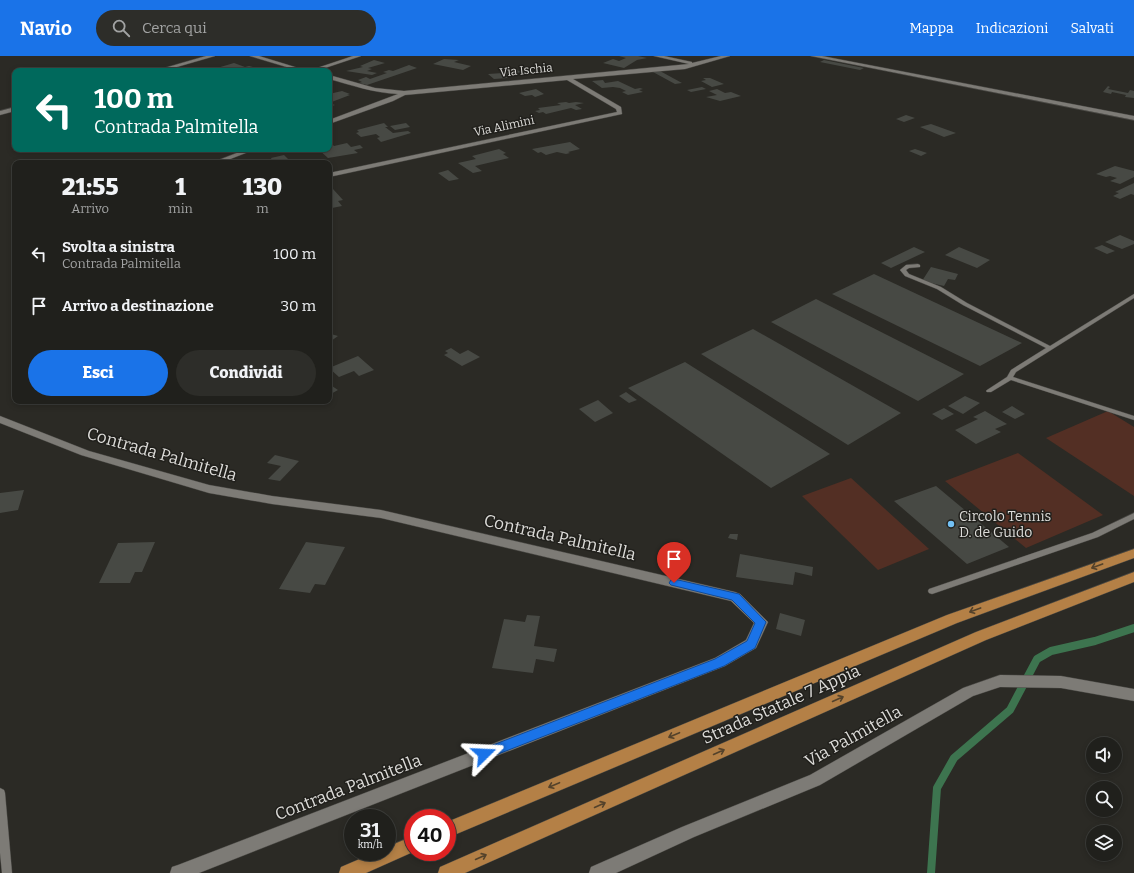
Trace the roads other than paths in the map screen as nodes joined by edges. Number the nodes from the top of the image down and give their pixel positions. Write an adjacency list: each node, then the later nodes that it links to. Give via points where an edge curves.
1 (196, 56): 8 (street)
2 (212, 56): 8 (street)
3 (253, 56): 11 (street)
4 (358, 56): 12 (street)
5 (657, 56): 9 (street)
6 (727, 56): 9 (street, Via Ischia)
7 (814, 56): 18 (street)
8 (204, 58): 10 (street)
9 (697, 65): 13 (street, Via Ischia)
10 (168, 68)
11 (295, 68)
12 (320, 68)
13 (566, 77): 15 (street, Via Ischia); 22 (street, Via Alimini, via 619,108 620,113)
14 (332, 78): 15 (street, Via Ischia, via 372,89)
15 (404, 93): 19 (street)
16 (12, 110): 17 (street)
17 (0, 113)
18 (1134, 118)
19 (332, 121)
20 (245, 152): 21 (street)
21 (222, 160)
22 (332, 174)
23 (918, 266): 25 (lane, via 908,266 903,270 907,275 940,288 965,304)
24 (1134, 296): 25 (lane)
25 (1050, 348): 26 (lane, via 1013,371)
26 (1010, 378): 27 (lane); 28 (lane)
27 (989, 391)
28 (1134, 418)
29 (0, 419): 39 (street, Contrada Palmitella, via 85,453 209,489 380,514 735,597 760,622 751,644 720,662)
30 (1134, 516): 33 (lane, via 1095,535)
31 (1134, 553): 36 (highway, Strada Statale 7 Appia, one-way to 36, via 952,619)
32 (1134, 577): 41 (highway, Strada Statale 7 Appia, one-way to 32, via 981,636)
33 (932, 591)
34 (1134, 695): 42 (street, Via Palmitella, via 1061,682 1000,681 968,692 815,780 688,832)
35 (0, 793): 38 (lane)
36 (456, 826)
37 (404, 848): 40 (highway)
38 (7, 873)
39 (178, 873)
40 (347, 873)
41 (446, 873)
42 (597, 873)

